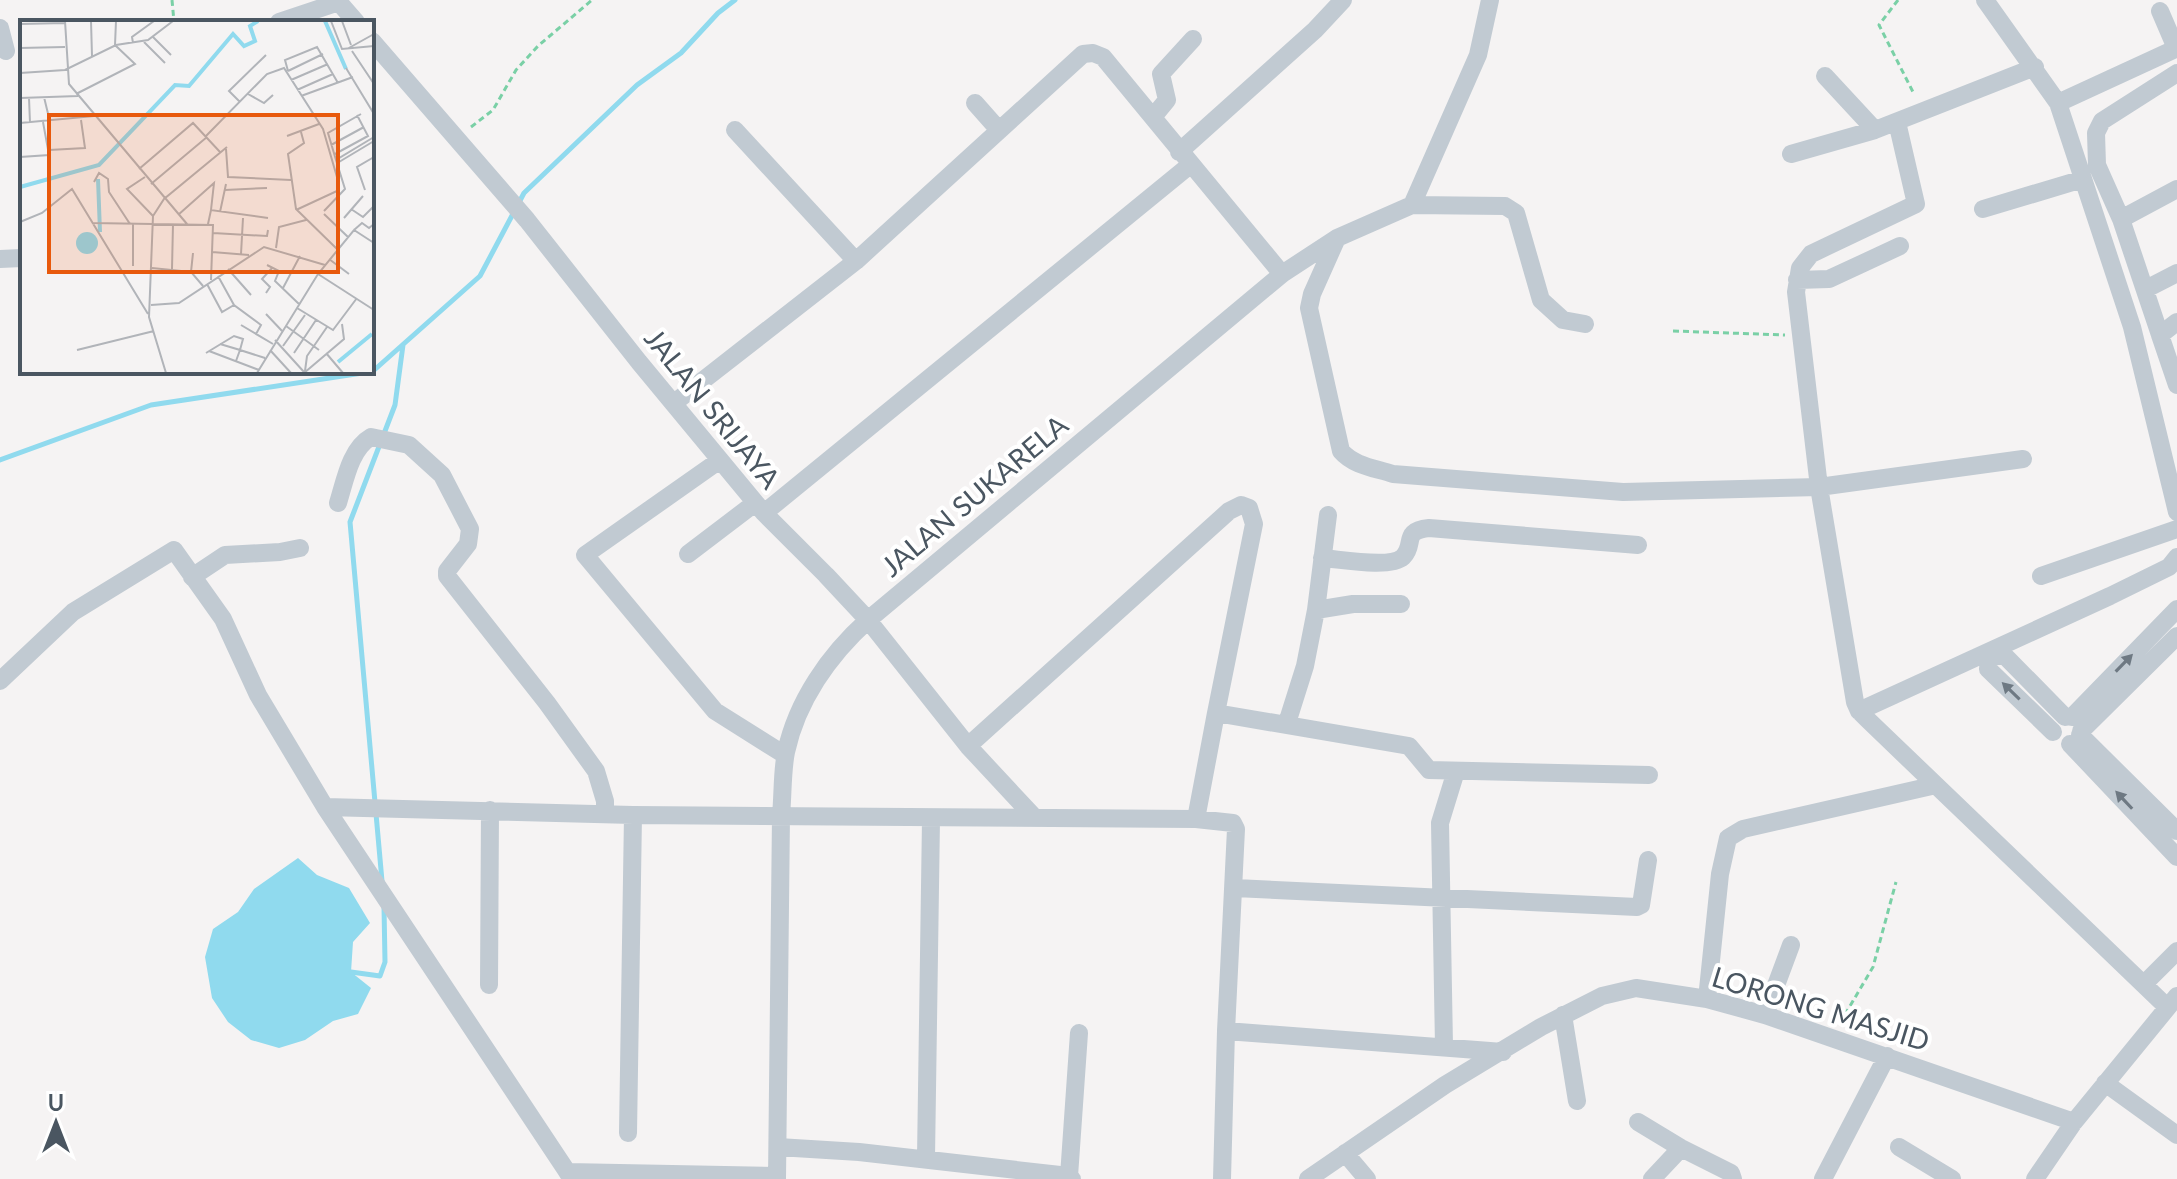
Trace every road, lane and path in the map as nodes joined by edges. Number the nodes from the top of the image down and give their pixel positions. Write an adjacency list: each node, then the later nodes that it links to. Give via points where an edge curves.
1 (172, 0): 9 (path)
2 (592, 0): 27 (path, via 538,46 516,70 493,110)
3 (1343, 0): 29 (street)
4 (1490, 0): 32 (street, via 1478,55)
5 (1898, 0): 21 (path, via 1879,25)
6 (1985, 0): 16 (street)
7 (338, 1): 10 (street); 11 (street)
8 (2160, 11): 20 (street, via 2173,50)
9 (174, 20)
10 (285, 20)
11 (354, 20)
12 (0, 28): 15 (street)
13 (1193, 39): 22 (street, via 1161,74 1167,100)
14 (374, 43): 27 (street)
15 (9, 51)
16 (2035, 67): 20 (street); 21 (street)
17 (2177, 73): 34 (street, via 2102,121 2096,133 2097,165)
18 (1825, 76): 26 (street)
19 (975, 103): 24 (street)
20 (2058, 103): 30 (street)
21 (1923, 112): 23 (street)
22 (1153, 117): 24 (street, via 1103,57 1093,53 1083,54); 29 (street)
23 (1897, 122): 26 (street); 42 (street, via 1916,204 1811,254)
24 (998, 129): 39 (street)
25 (735, 130): 39 (street)
26 (1875, 130): 28 (street)
27 (456, 140): 50 (street, JALAN SRIJAYA)
28 (1791, 154)
29 (1185, 158): 41 (street); 55 (street)
30 (2083, 179): 33 (street); 56 (street, via 2132,327)
31 (2177, 189): 34 (street)
32 (1412, 205): 35 (street, JALAN SUKARELA); 45 (street, via 1505,206 1516,213 1541,300 1563,320)
33 (1983, 209)
34 (2121, 219): 43 (street)
35 (1337, 238): 41 (street, JALAN SUKARELA); 53 (street, via 1309,308 1341,451 1349,460 1393,474 1623,492)
36 (1900, 246): 42 (street, via 1829,279)
37 (20, 258): 38 (street)
38 (0, 259)
39 (856, 261): 50 (street)
40 (2177, 273): 43 (street)
41 (1282, 274): 69 (street, JALAN SUKARELA)
42 (1797, 280): 47 (street)
43 (2146, 289): 48 (street)
44 (2177, 322): 48 (street)
45 (1585, 324)
46 (1673, 331): 47 (path)
47 (1800, 335): 53 (street)
48 (2160, 335): 49 (street)
49 (2177, 385)
50 (674, 403): 52 (street, JALAN SRIJAYA)
51 (2023, 459): 53 (street)
52 (720, 460): 55 (street, JALAN SRIJAYA); 77 (street, via 585,555 715,711)
53 (1819, 487): 72 (street)
54 (338, 503): 83 (street, via 353,459 371,437 409,445 442,475 470,529 468,544 447,576 596,771)
55 (759, 508): 61 (street); 69 (street, JALAN SRIJAYA)
56 (2177, 512)
57 (1328, 515): 63 (street)
58 (2177, 529): 64 (street)
59 (1638, 545): 63 (street, via 1429,528 1417,529 1399,559 1377,563)
60 (300, 548): 65 (street, via 225,555)
61 (688, 554)
62 (2177, 557): 72 (street, via 2169,567 2122,590)
63 (1322, 558): 68 (street)
64 (2041, 576)
65 (192, 577): 71 (street, via 171,550 73,612); 81 (street, via 223,619 258,695)
66 (1401, 604): 68 (street)
67 (2177, 609): 75 (street, one-way to 67)
68 (1316, 610): 74 (street)
69 (868, 620): 76 (street, JALAN SRIJAYA); 77 (street, JALAN SUKARELA, via 809,692)
70 (2177, 636): 75 (street)
71 (0, 681)
72 (1859, 711): 80 (street)
73 (1216, 713): 74 (street); 76 (street, via 1254,524 1249,508 1241,505); 88 (street)
74 (1287, 723): 78 (street, via 1409,746 1429,770)
75 (2070, 729): 89 (street); 90 (street, one-way to 75)
76 (968, 746): 86 (street, JALAN SRIJAYA)
77 (785, 755): 85 (street, JALAN SUKARELA)
78 (1456, 771): 79 (street); 94 (street, via 1440,823)
79 (1649, 775)
80 (1936, 785): 97 (street); 99 (street, via 1743,829 1728,838)
81 (325, 807): 82 (street); 120 (street)
82 (490, 810): 83 (street); 98 (street)
83 (605, 814): 84 (street)
84 (633, 815): 85 (street); 113 (street)
85 (781, 815): 87 (street); 115 (street, JALAN SUKARELA)
86 (1034, 817): 87 (street); 88 (street)
87 (931, 819): 119 (street)
88 (1196, 819): 93 (street, via 1236,825)
89 (2177, 831)
90 (2177, 857)
91 (1648, 860): 94 (street, via 1637,907)
92 (1896, 882): 105 (path, via 1873,967)
93 (1235, 888): 94 (street); 103 (street)
94 (1440, 898): 106 (street)
95 (1791, 945): 102 (street)
96 (2177, 951): 97 (street)
97 (2144, 984): 100 (street)
98 (489, 985)
99 (1707, 999): 101 (street, LORONG MASJID, via 1636,988 1602,996); 102 (street, LORONG MASJID)
100 (2172, 1001): 109 (street)
101 (1563, 1015): 107 (street, LORONG MASJID); 110 (street)
102 (1765, 1015): 105 (street, LORONG MASJID)
103 (1226, 1031): 106 (street); 123 (street)
104 (1079, 1033): 121 (street)
105 (1832, 1036): 108 (street, LORONG MASJID)
106 (1444, 1046): 107 (street)
107 (1503, 1052): 118 (street, LORONG MASJID)
108 (1887, 1056): 112 (street, LORONG MASJID); 128 (street)
109 (2105, 1083): 112 (street); 114 (street)
110 (1577, 1101)
111 (1638, 1122): 117 (street)
112 (2074, 1122): 130 (street)
113 (628, 1133)
114 (2177, 1135)
115 (778, 1147): 119 (street); 122 (street, JALAN SUKARELA)
116 (1899, 1147): 129 (street)
117 (1681, 1148): 126 (street); 127 (street)
118 (1345, 1153): 124 (street, LORONG MASJID); 125 (street)
119 (926, 1158): 121 (street)
120 (570, 1175): 122 (street)
121 (1071, 1177)
122 (777, 1178)
123 (1222, 1179)
124 (1308, 1179)
125 (1367, 1179)
126 (1652, 1179)
127 (1733, 1179)
128 (1823, 1179)
129 (1952, 1179)
130 (2035, 1179)

